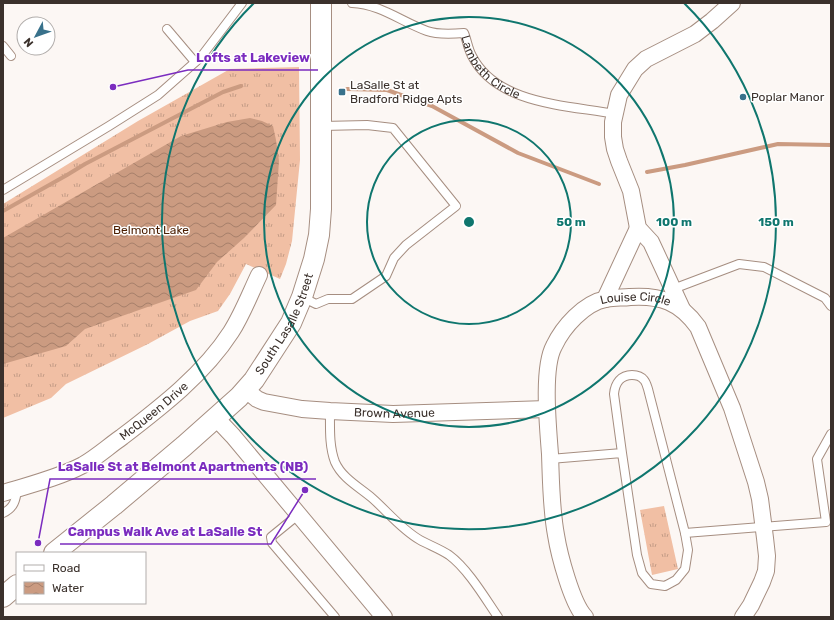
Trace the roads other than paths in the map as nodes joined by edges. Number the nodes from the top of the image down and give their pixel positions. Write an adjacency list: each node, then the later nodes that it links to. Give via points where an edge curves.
1 (242, 3): 8 (lane)
2 (321, 3): 10 (street, South Lasalle Street)
3 (352, 3): 9 (lane, Lambeth Circle, via 377,8 428,32 464,33 472,56 484,73 529,99)
4 (732, 3): 9 (street, via 695,34 651,56 635,69 619,96)
5 (167, 29): 8 (lane)
6 (3, 46): 7 (lane)
7 (11, 56)
8 (195, 62): 11 (lane, via 158,95)
9 (615, 114): 12 (street, via 615,149 631,191)
10 (322, 126): 15 (street, South Lasalle Street, via 319,235); 15 (lane, via 367,125 393,128 456,206 406,245 394,258 386,276 352,299 328,300 316,304)
11 (3, 190)
12 (638, 228): 14 (street, via 651,242); 16 (street)
13 (259, 275): 26 (street, McQueen Drive, via 230,333 190,380 133,429 83,465)
14 (673, 289): 17 (lane, via 739,264 764,267 825,298); 18 (street)
15 (302, 297): 19 (street, South Lasalle Street, via 290,323)
16 (605, 299): 18 (street, Louise Circle, via 642,296 656,298); 20 (street, Louise Circle, via 587,307 571,321 553,347 549,360)
17 (831, 306)
18 (682, 309): 29 (street, Louise Circle, via 698,328 732,408 756,482)
19 (246, 390): 21 (street, Brown Avenue, via 264,402); 22 (street, South Lasalle Street)
20 (548, 409): 21 (street, Brown Avenue, via 393,414); 25 (street, Louise Circle)
21 (330, 411): 36 (lane, via 331,450 336,464 347,478 397,523 419,539 449,555 480,590)
22 (216, 418): 28 (street); 31 (street, South Lasalle Street)
23 (831, 434): 29 (lane, via 817,459 826,522)
24 (622, 453): 25 (lane); 30 (lane, via 637,555 642,573 651,584 665,586 676,580 685,568 688,550); 30 (lane, via 615,386 627,375 638,375 648,389)
25 (550, 459): 37 (street, Louise Circle, via 556,536 576,603)
26 (10, 491): 27 (lane, via 16,500 11,508)
27 (3, 513)
28 (298, 515): 34 (lane, via 271,537 272,543); 35 (street)
29 (763, 527): 30 (lane); 38 (street, Louise Circle, via 767,556 766,571)
30 (685, 532)
31 (55, 552)
32 (16, 586): 33 (street)
33 (3, 596)
34 (335, 617)
35 (384, 617)
36 (498, 617)
37 (585, 617)
38 (743, 617)

